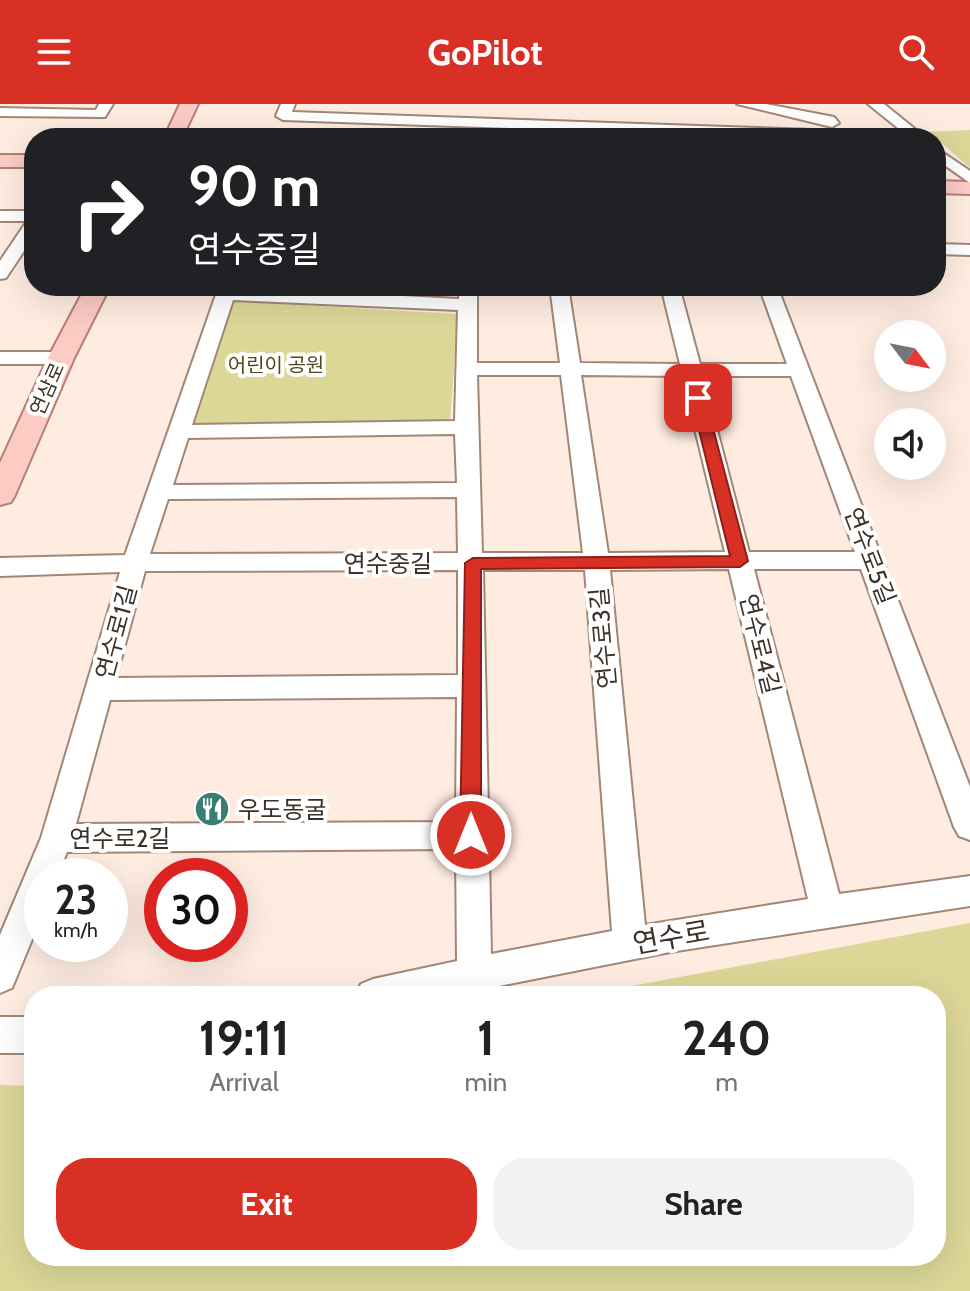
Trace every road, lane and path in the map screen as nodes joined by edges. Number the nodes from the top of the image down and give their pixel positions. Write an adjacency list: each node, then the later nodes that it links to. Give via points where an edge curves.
1 (106, 104): 7 (street, via 100,114)
2 (189, 104): 10 (main road)
3 (288, 104): 8 (street, via 283,116)
4 (476, 104): 8 (street)
5 (744, 104): 12 (street, via 829,120)
6 (875, 104): 13 (street)
7 (0, 112)
8 (471, 122): 9 (street)
9 (553, 125): 11 (street, via 628,121)
10 (178, 128)
11 (734, 128)
12 (835, 128)
13 (904, 128)
14 (946, 160): 17 (street)
15 (0, 161): 16 (main road)
16 (24, 161)
17 (970, 178)
18 (946, 187): 19 (main road)
19 (970, 188)
20 (0, 216): 21 (street)
21 (24, 216)
22 (24, 237): 25 (street)
23 (946, 249): 24 (street)
24 (970, 250)
25 (3, 265)
26 (93, 296): 33 (main road, 연삼로)
27 (225, 296): 39 (street, 연수로1길)
28 (468, 296): 34 (street)
29 (560, 296): 37 (street, 연수로3길)
30 (672, 296): 35 (street, 연수로4길)
31 (772, 296): 36 (street, 연수로5길)
32 (0, 358): 33 (street)
33 (61, 358): 42 (main road, 연삼로)
34 (466, 369): 37 (street); 38 (street)
35 (691, 370): 36 (street); 37 (street); 44 (street, 연수로4길)
36 (800, 370): 43 (street, 연수로5길)
37 (569, 371): 45 (street, 연수로3길)
38 (466, 427): 39 (street); 40 (street)
39 (180, 432): 41 (street, 연수로1길)
40 (469, 490): 41 (street); 47 (street)
41 (159, 492): 46 (street, 연수로1길)
42 (0, 495)
43 (871, 560): 44 (street, 연수중길); 51 (street, 연수로5길)
44 (740, 561): 45 (street, 연수중길); 55 (street, 연수로4길)
45 (597, 562): 47 (street, 연수중길); 56 (street, 연수로3길)
46 (135, 563): 47 (street, 연수중길); 48 (street, 연수중길); 50 (street, 연수로1길)
47 (473, 563): 49 (street)
48 (0, 567)
49 (472, 686): 50 (street); 52 (street)
50 (100, 689): 53 (street, 연수로1길)
51 (970, 827)
52 (471, 835): 53 (street, 연수로2길); 57 (street)
53 (57, 838): 58 (street, 연수로1길)
54 (970, 891): 55 (street, 연수로)
55 (827, 910): 56 (street, 연수로)
56 (630, 944): 57 (street, 연수로)
57 (474, 973): 59 (street, 연수로)
58 (0, 976)
59 (417, 986)
60 (0, 1035): 61 (street)
61 (24, 1035)

